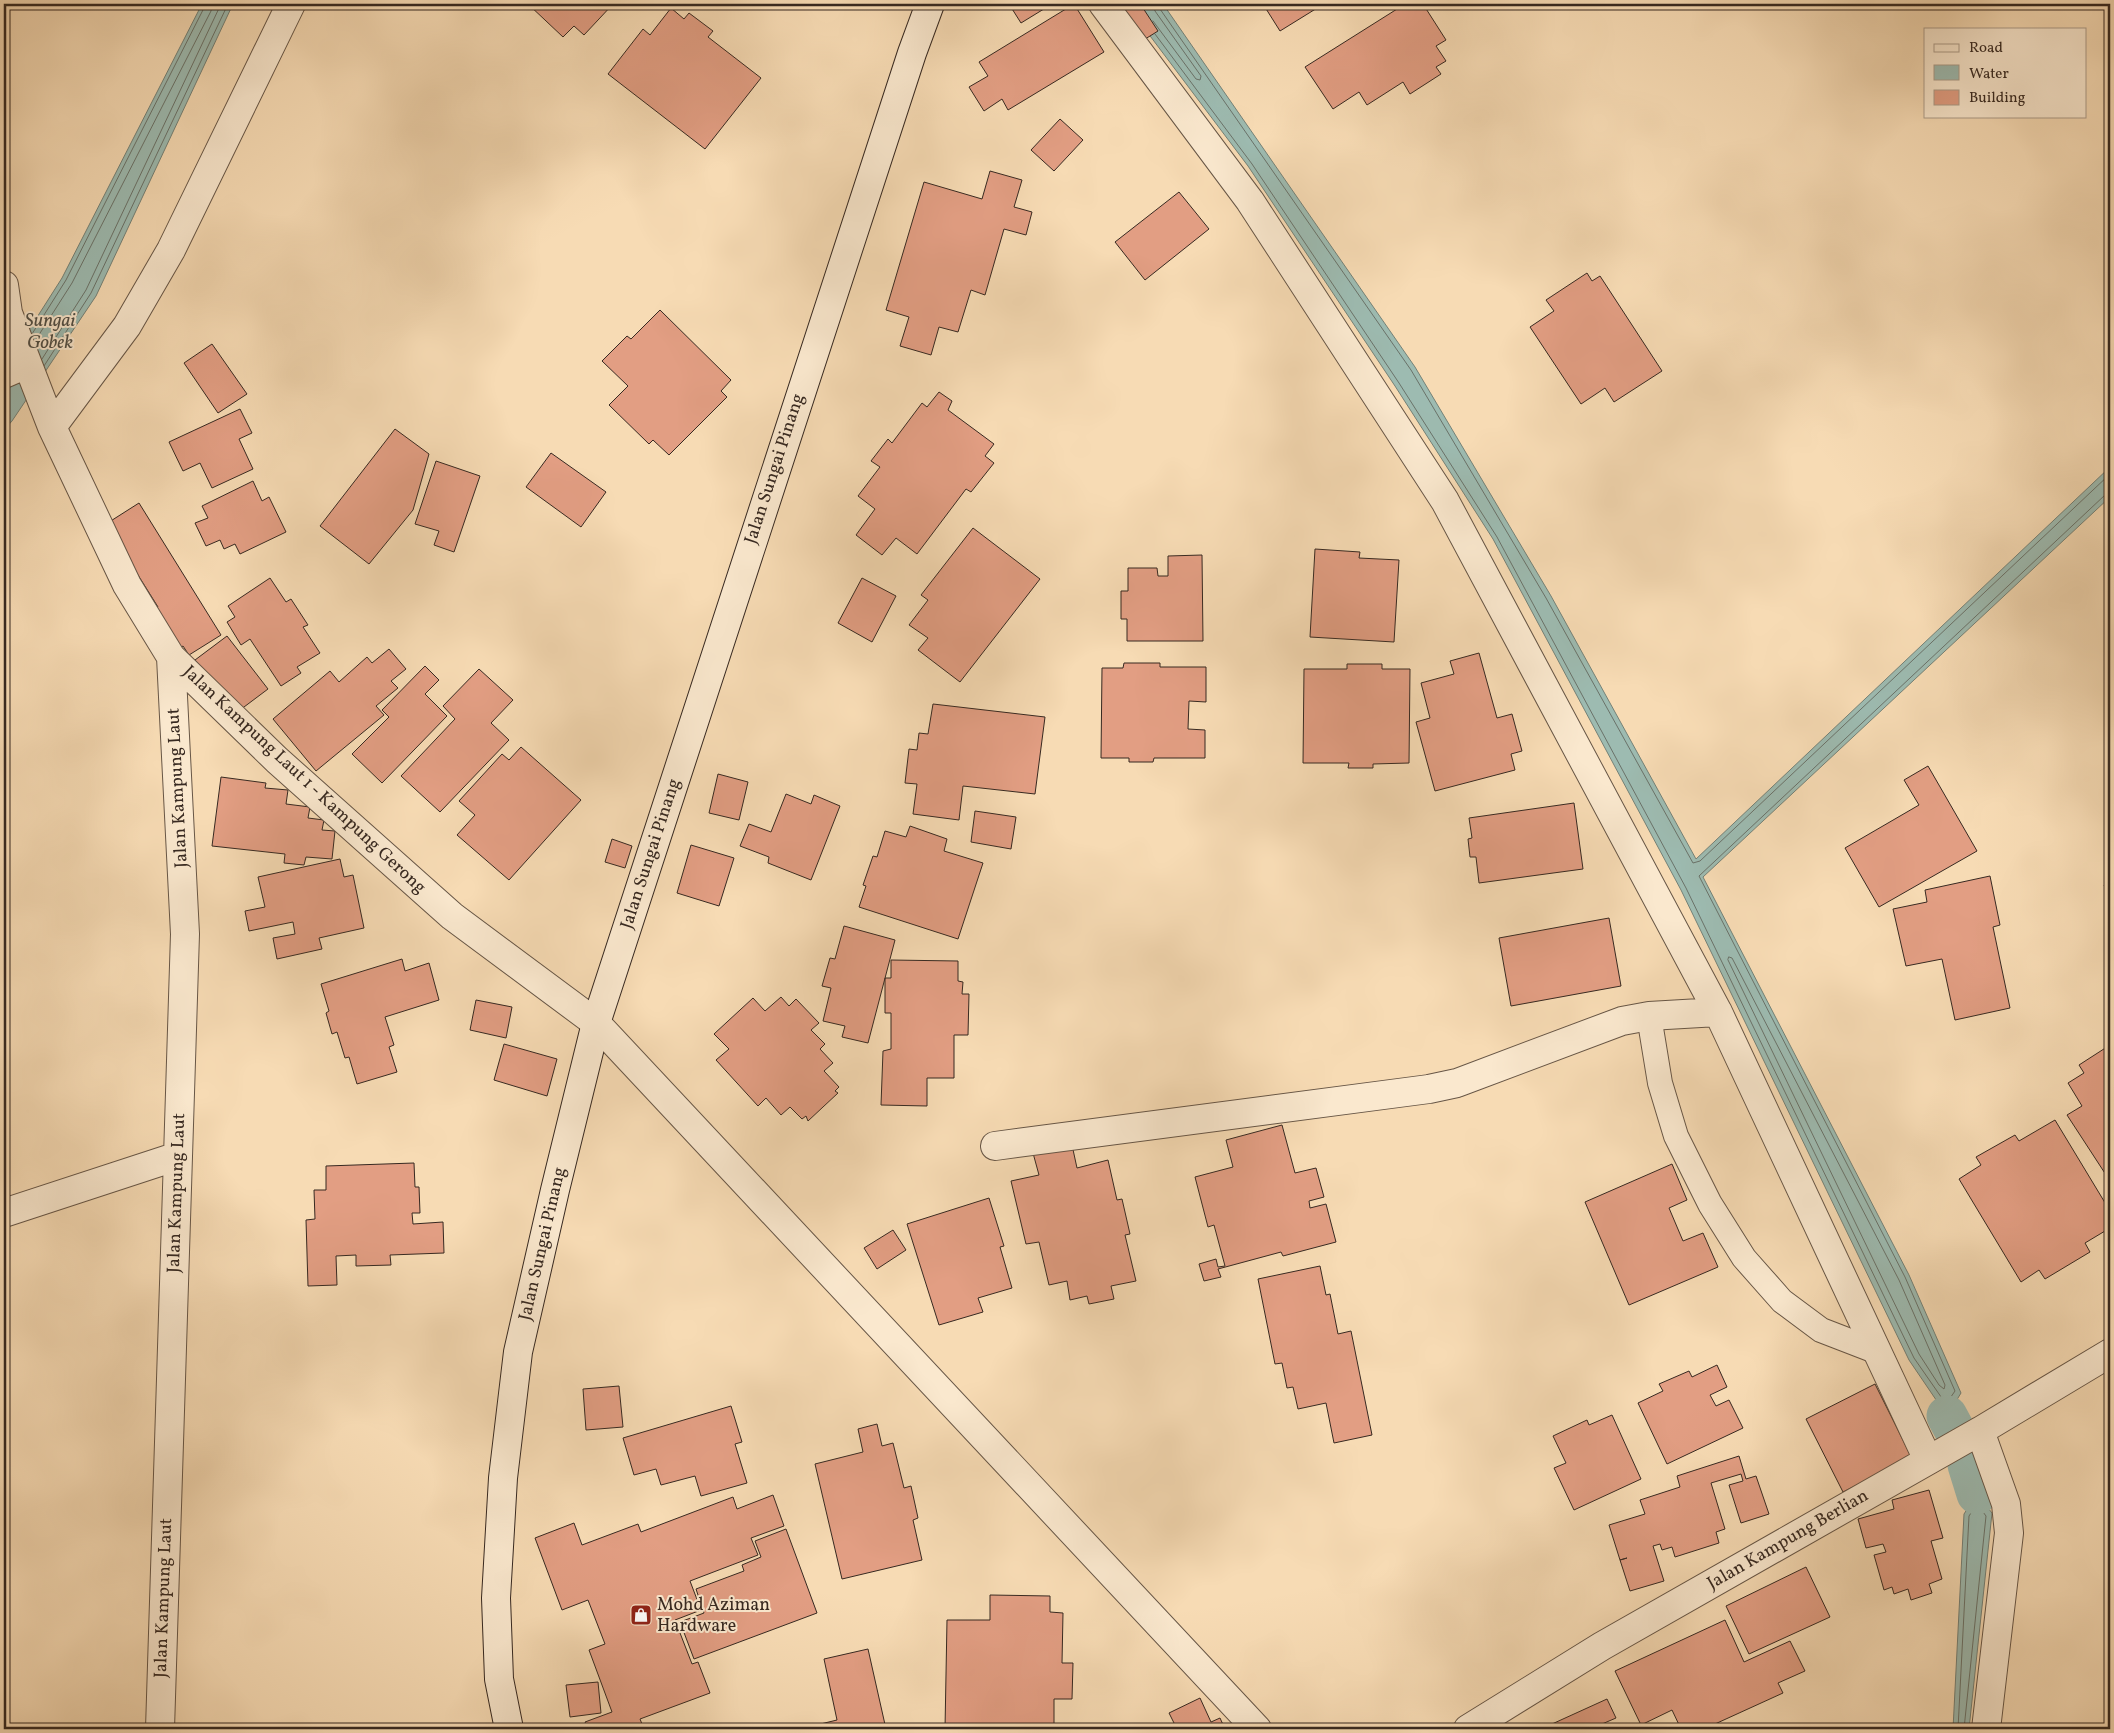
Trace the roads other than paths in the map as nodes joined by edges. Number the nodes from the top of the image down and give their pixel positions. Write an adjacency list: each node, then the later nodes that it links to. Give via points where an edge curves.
1 (291, 4): 6 (street, via 172,250 127,326)
2 (930, 4): 10 (street, Jalan Sungai Pinang)
3 (1103, 4): 8 (street, via 1250,202 1445,501)
4 (4, 285): 5 (street, Jalan Kampung Laut 1 - Kampung Gerong)
5 (20, 370): 6 (street, Jalan Kampung Laut 1 - Kampung Gerong)
6 (49, 420): 7 (street, Jalan Kampung Laut 1 - Kampung Gerong, via 127,585)
7 (171, 657): 10 (street, Jalan Kampung Laut 1 - Kampung Gerong, via 277,760 452,916); 12 (street, Jalan Kampung Laut, via 185,934)
8 (1718, 1012): 9 (street); 14 (street)
9 (1650, 1016): 11 (street, via 1622,1021 1457,1083 1429,1089); 14 (lane, via 1660,1083 1676,1136 1710,1204 1744,1258 1782,1301 1821,1330)
10 (596, 1023): 19 (street, Jalan Sungai Pinang, via 518,1352 503,1478 496,1598 499,1679); 20 (street, Jalan Kampung Laut 1 - Kampung Gerong)
11 (995, 1146)
12 (178, 1156): 13 (street); 18 (street, Jalan Kampung Laut)
13 (4, 1214)
14 (1878, 1352): 17 (street)
15 (2110, 1353): 16 (street, Jalan Kampung Berlian)
16 (1980, 1431): 17 (street, Jalan Kampung Berlian); 22 (street, via 2006,1504 2009,1533)
17 (1928, 1460): 21 (street, Jalan Kampung Berlian, via 1602,1646)
18 (160, 1729)
19 (509, 1729)
20 (1257, 1729)
21 (1468, 1729)
22 (1986, 1729)

